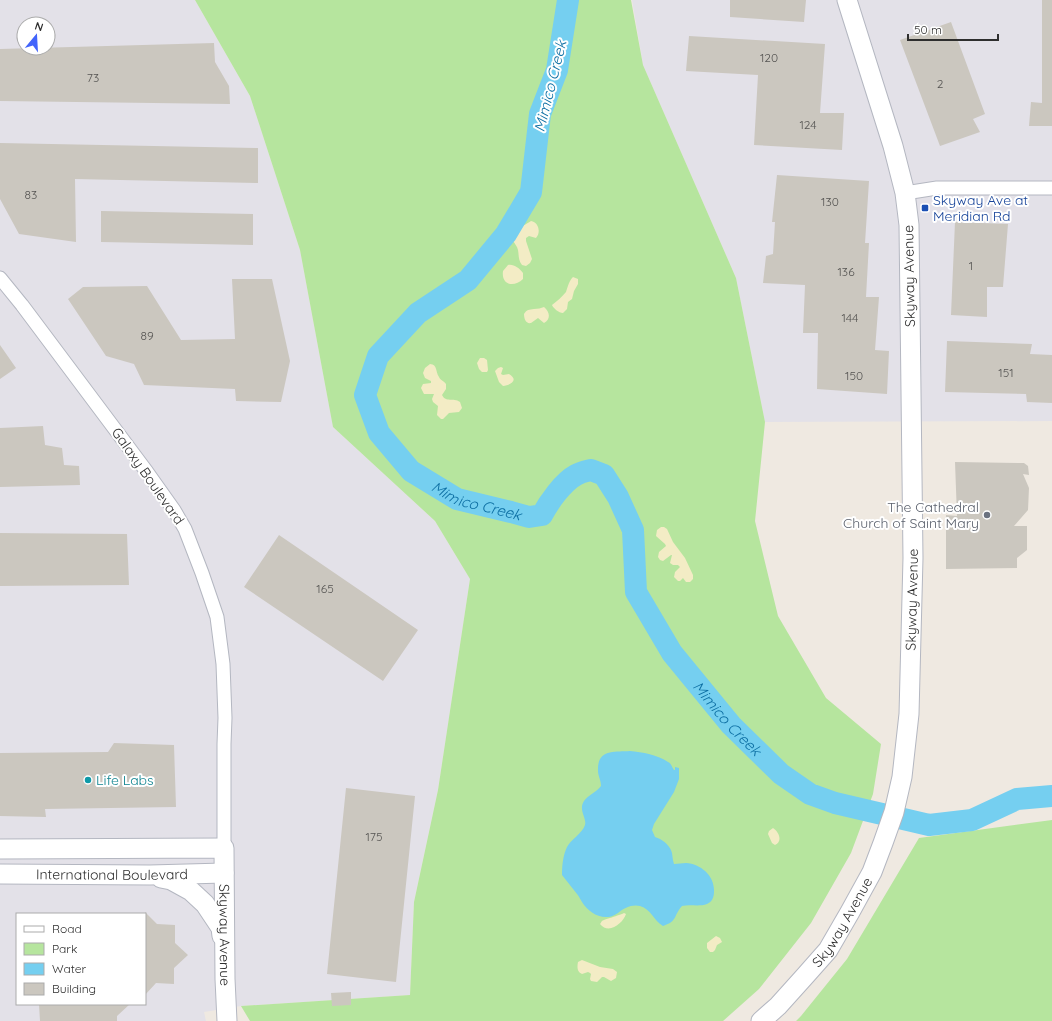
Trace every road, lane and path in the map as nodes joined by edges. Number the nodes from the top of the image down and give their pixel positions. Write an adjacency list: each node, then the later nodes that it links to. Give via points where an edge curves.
1 (847, 0): 3 (street, Skyway Avenue, via 890,135)
2 (1052, 188): 3 (street, via 937,188)
3 (905, 193): 12 (street, Skyway Avenue, via 909,225 913,558 909,714 902,777 894,812 872,872 850,912 828,950 778,1006)
4 (0, 278): 5 (street, Galaxy Boulevard, via 147,472 185,528 217,618 223,664)
5 (224, 848): 6 (street, International Boulevard); 7 (street, Skyway Avenue)
6 (0, 849)
7 (224, 873): 9 (street, International Boulevard); 10 (street, Skyway Avenue)
8 (0, 874): 9 (street, International Boulevard)
9 (150, 875): 10 (street, via 171,880 191,890 205,904 221,928)
10 (225, 950): 11 (street, Skyway Avenue)
11 (227, 1021)
12 (761, 1021)

